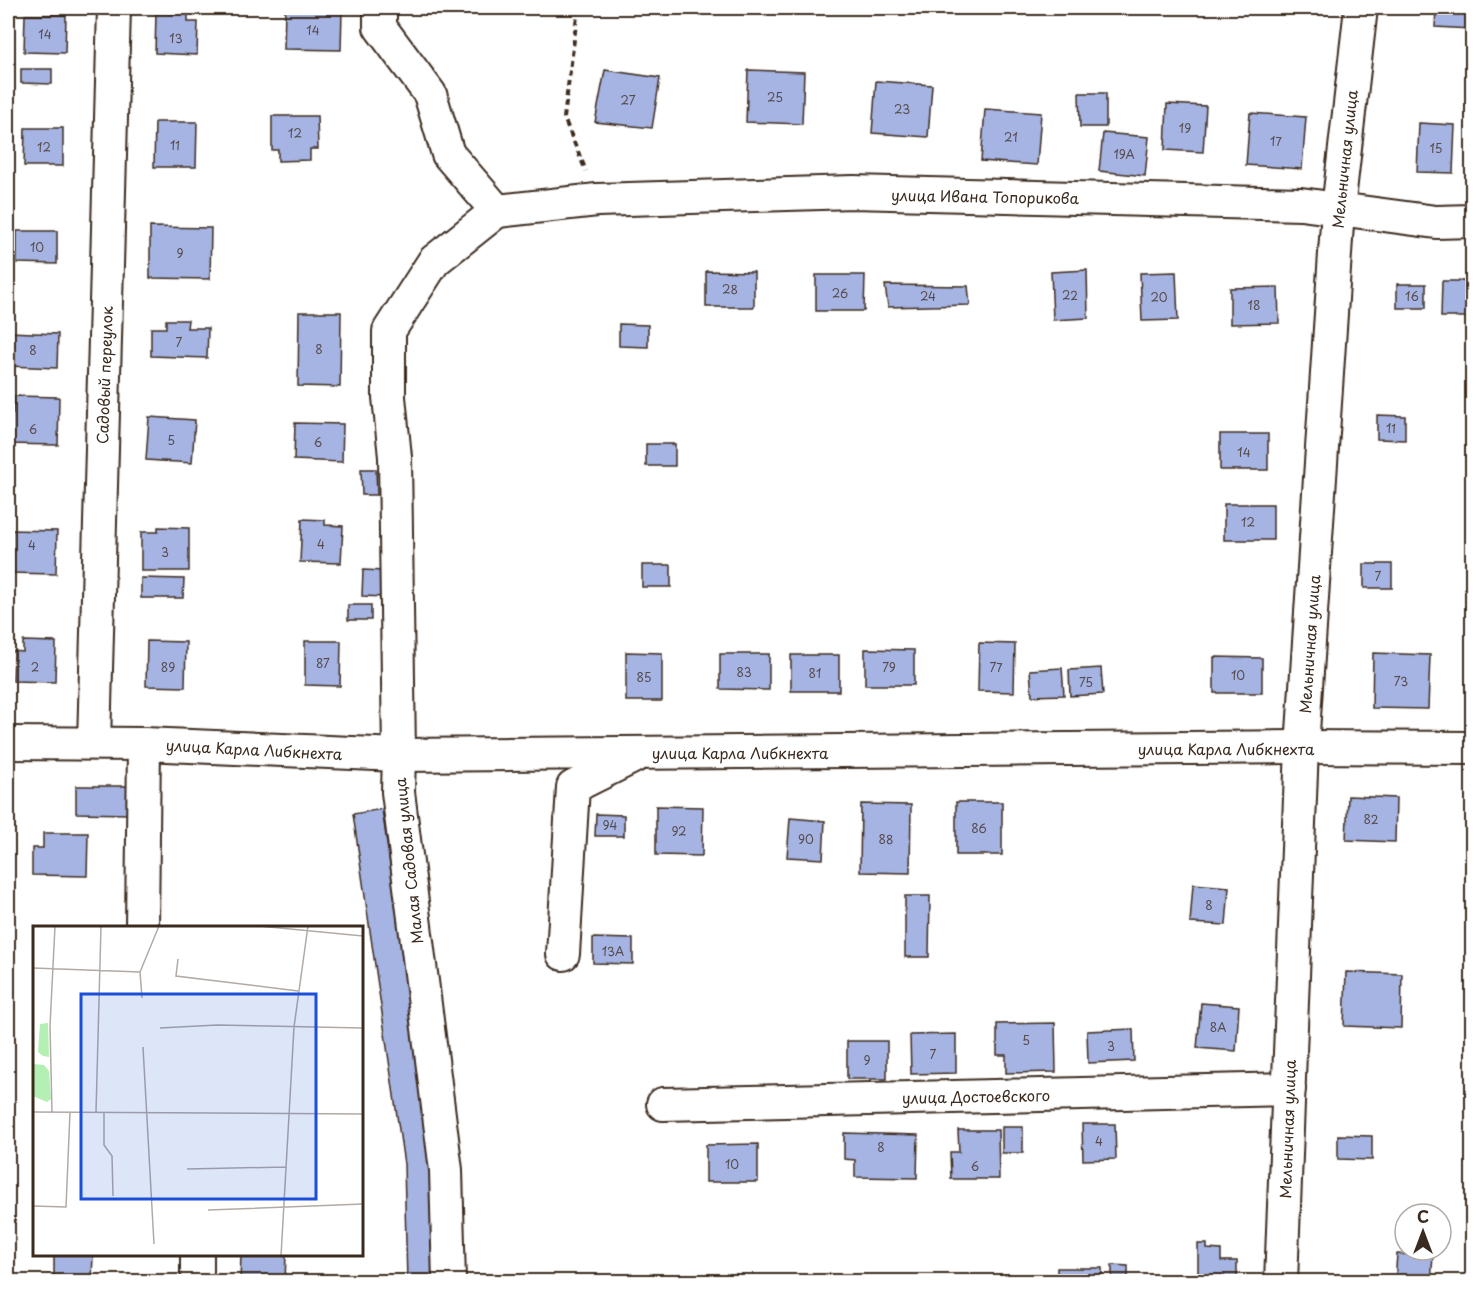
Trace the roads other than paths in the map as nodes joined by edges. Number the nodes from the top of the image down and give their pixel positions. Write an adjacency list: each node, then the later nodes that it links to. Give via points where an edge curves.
1 (114, 8): 8 (street, Садовый переулок)
2 (1361, 8): 4 (street, Мельничная улица)
3 (380, 17): 5 (street, via 430,94 448,153)
4 (1338, 209): 5 (street, улица Ивана Топорикова, via 1301,204 853,192 597,200); 6 (street, улица Ивана Топорикова, via 1436,222); 10 (street, Мельничная улица)
5 (497, 211): 13 (street, Малая Садовая улица, via 434,261 389,331 388,397 395,457)
6 (1473, 221)
7 (8, 742): 8 (street, улица Карла Либкнехта)
8 (94, 743): 9 (street, улица Карла Либкнехта)
9 (144, 744): 13 (street, улица Карла Либкнехта); 14 (street)
10 (1302, 747): 11 (street, улица Карла Либкнехта); 12 (street, улица Карла Либкнехта); 16 (street, Мельничная улица)
11 (1473, 748)
12 (641, 753): 13 (street, улица Карла Либкнехта); 15 (street, via 573,787)
13 (399, 755): 18 (street, Малая Садовая улица, via 398,792 446,1170)
14 (142, 926)
15 (563, 954)
16 (1288, 1089): 17 (street, улица Достоевского); 19 (street, Мельничная улица)
17 (663, 1104)
18 (449, 1281)
19 (1281, 1281)

